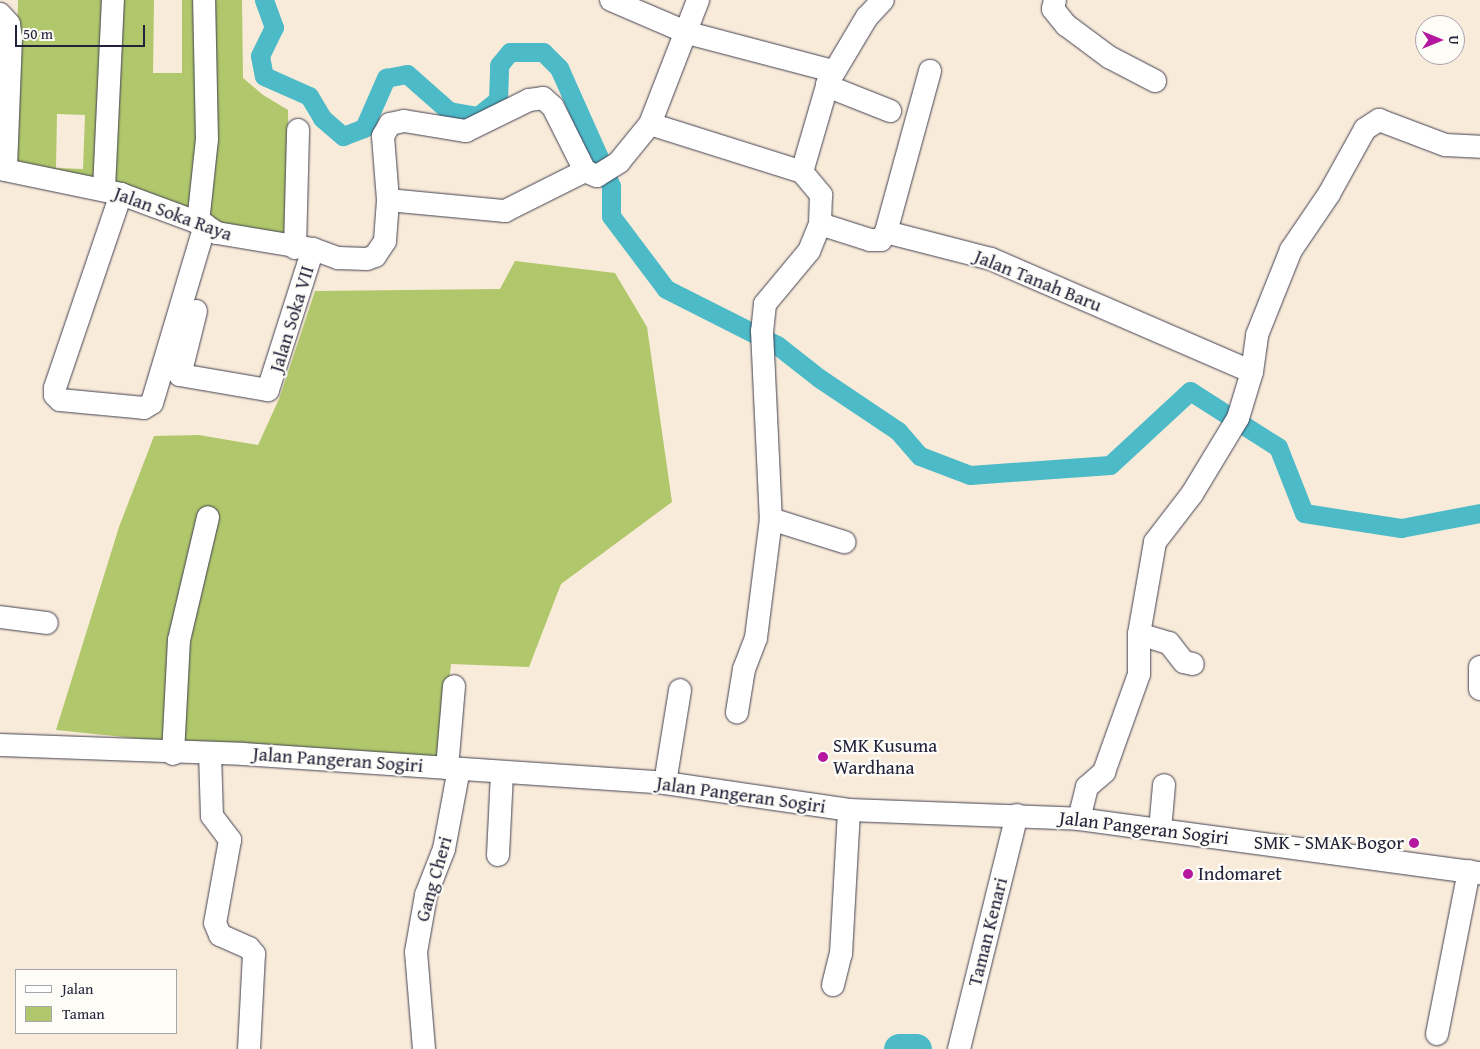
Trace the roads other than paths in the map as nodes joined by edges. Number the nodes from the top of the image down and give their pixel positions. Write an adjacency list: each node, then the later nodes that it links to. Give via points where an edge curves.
1 (113, 0): 19 (street)
2 (204, 0): 22 (street)
3 (611, 0): 8 (street)
4 (698, 0): 8 (street)
5 (883, 0): 10 (street, via 867,17)
6 (1055, 0): 11 (street, via 1055,14 1066,25 1109,57)
7 (0, 14): 16 (street, via 9,24 11,38)
8 (688, 33): 10 (street); 13 (street)
9 (930, 70): 23 (street)
10 (830, 78): 12 (street); 17 (street)
11 (1155, 81)
12 (890, 111)
13 (650, 124): 17 (street); 18 (street, via 619,162)
14 (298, 130): 24 (street)
15 (1480, 147): 25 (street, via 1444,145 1378,120 1365,128 1329,194 1291,250 1258,335)
16 (3, 170): 19 (street, Jalan Soka Raya)
17 (802, 172): 21 (street, via 821,195)
18 (591, 173): 20 (street, via 505,211); 20 (street, via 553,107 543,98 537,98 466,131 404,121 390,124 383,136)
19 (113, 191): 22 (street, Jalan Soka Raya); 22 (street, via 55,388 55,395 60,400 144,408 152,403)
20 (388, 200): 24 (street, Jalan Soka Raya, via 385,241 375,256 338,258)
21 (820, 224): 23 (street, via 870,240 881,240); 27 (street, via 809,251 768,298 763,340)
22 (207, 227): 24 (street, Jalan Soka Raya); 24 (street, Jalan Soka VII, via 179,372 185,378 262,391 272,387)
23 (886, 232): 25 (street, Jalan Tanah Baru, via 991,259)
24 (304, 248)
25 (1252, 372): 31 (street, via 1238,418 1192,494 1155,542)
26 (208, 517): 40 (street, via 179,640)
27 (771, 519): 28 (street); 37 (street, via 756,638 744,669)
28 (844, 542)
29 (0, 617): 30 (street)
30 (48, 623)
31 (1139, 634): 32 (street, via 1169,643 1184,662); 47 (street, via 1139,674 1104,772 1087,787)
32 (1193, 664)
33 (1480, 667): 35 (street)
34 (454, 686): 41 (street, Gang Cheri)
35 (1480, 688)
36 (680, 690): 43 (street)
37 (737, 712)
38 (0, 745): 40 (street, Jalan Pangeran Sogiri)
39 (210, 753): 40 (street, Jalan Pangeran Sogiri); 41 (street, Jalan Pangeran Sogiri); 54 (street, via 212,816 230,840 215,923 220,935 249,948 254,954)
40 (173, 754)
41 (453, 768): 42 (street, Jalan Pangeran Sogiri); 55 (street, Gang Cheri, via 444,849 432,872 417,944 416,982)
42 (502, 773): 43 (street, Jalan Pangeran Sogiri); 49 (street)
43 (665, 783): 45 (street, Jalan Pangeran Sogiri)
44 (1164, 785): 48 (street)
45 (848, 810): 46 (street, Jalan Pangeran Sogiri); 51 (street, via 841,954)
46 (1017, 815): 47 (street, Jalan Pangeran Sogiri); 53 (street, Taman Kenari)
47 (1079, 819): 48 (street, Jalan Pangeran Sogiri)
48 (1160, 830): 50 (street, Jalan Pangeran Sogiri)
49 (498, 855)
50 (1474, 872): 52 (street)
51 (833, 985)
52 (1437, 1034)
53 (960, 1046)
54 (249, 1049)
55 (424, 1049)

